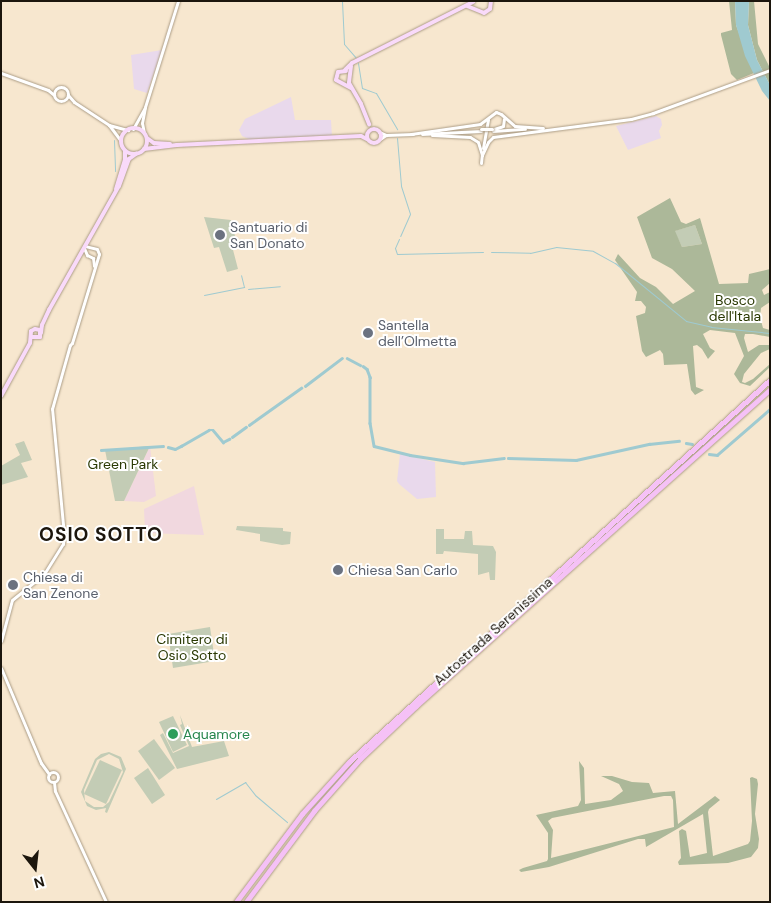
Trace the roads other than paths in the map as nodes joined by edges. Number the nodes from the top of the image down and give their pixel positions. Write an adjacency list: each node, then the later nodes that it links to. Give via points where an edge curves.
1 (178, 1): 20 (main road)
2 (491, 1): 5 (main road, via 488,12 480,13)
3 (473, 2): 4 (main road); 5 (main road)
4 (467, 6): 5 (main road); 6 (main road)
5 (474, 8)
6 (352, 64): 7 (main road); 10 (main road)
7 (344, 70): 10 (main road); 12 (main road, via 336,77 339,84)
8 (770, 70): 26 (main road, via 628,120)
9 (1, 74): 15 (main road)
10 (349, 74): 11 (main road)
11 (349, 81): 12 (main road); 13 (main road)
12 (344, 84): 13 (main road)
13 (351, 88): 23 (main road)
14 (56, 89): 15 (main road); 16 (main road); 17 (main road, via 65,88)
15 (48, 90): 16 (main road)
16 (54, 95): 18 (main road, via 58,101)
17 (68, 95): 18 (main road); 19 (main road)
18 (65, 101): 19 (main road)
19 (74, 102): 24 (main road)
20 (145, 106): 27 (main road); 32 (main road)
21 (489, 116): 22 (main road, via 496,112); 33 (main road, via 480,124); 36 (main road)
22 (503, 116): 25 (main road, via 515,126); 29 (main road, via 502,126)
23 (369, 124): 28 (main road); 30 (main road)
24 (109, 125): 27 (main road); 41 (main road)
25 (543, 128): 26 (main road); 29 (main road)
26 (548, 128): 46 (main road, via 493,137)
27 (130, 129): 32 (main road); 41 (main road)
28 (374, 129): 30 (main road); 31 (main road)
29 (493, 130): 33 (main road, bridge)
30 (368, 132): 35 (main road); 39 (main road)
31 (379, 132): 34 (main road); 40 (main road)
32 (144, 133): 37 (main road)
33 (411, 134): 34 (main road); 38 (main road)
34 (386, 135): 40 (main road)
35 (361, 136): 39 (main road); 42 (main road)
36 (485, 136): 38 (main road); 46 (main road)
37 (147, 138): 42 (main road, via 154,144); 43 (main road)
38 (474, 138): 46 (main road)
39 (367, 139): 40 (main road, via 373,143)
40 (380, 139)
41 (121, 141): 44 (main road)
42 (177, 145): 43 (main road)
43 (144, 149): 45 (main road)
44 (125, 151): 45 (main road); 48 (main road)
45 (136, 154): 48 (main road, via 129,159)
46 (482, 155): 47 (main road)
47 (481, 163)
48 (116, 189): 49 (main road)
49 (90, 238): 50 (main road); 51 (main road)
50 (91, 246): 51 (main road); 54 (main road, via 99,254)
51 (84, 247): 52 (main road); 53 (main road)
52 (86, 254): 53 (main road); 54 (main road, via 92,258)
53 (76, 262): 55 (main road)
54 (94, 269): 64 (main road, via 52,409 64,535 62,548 44,574 12,600)
55 (49, 310): 56 (main road); 57 (main road)
56 (35, 329): 57 (main road); 58 (main road, via 31,332)
57 (41, 333): 59 (main road)
58 (32, 337): 59 (main road); 60 (main road)
59 (38, 338): 60 (main road)
60 (30, 344): 63 (main road)
61 (770, 380): 69 (highway, Autostrada Serenissima, via 349,762 302,814)
62 (770, 390): 70 (highway, Autostrada Serenissima, via 360,759 314,811)
63 (1, 396)
64 (1, 641)
65 (1, 668): 66 (main road, via 41,764)
66 (49, 774): 67 (main road, via 49,780); 67 (main road, via 57,774)
67 (54, 782): 68 (main road, via 55,791)
68 (106, 902)
69 (236, 902)
70 (246, 902)

